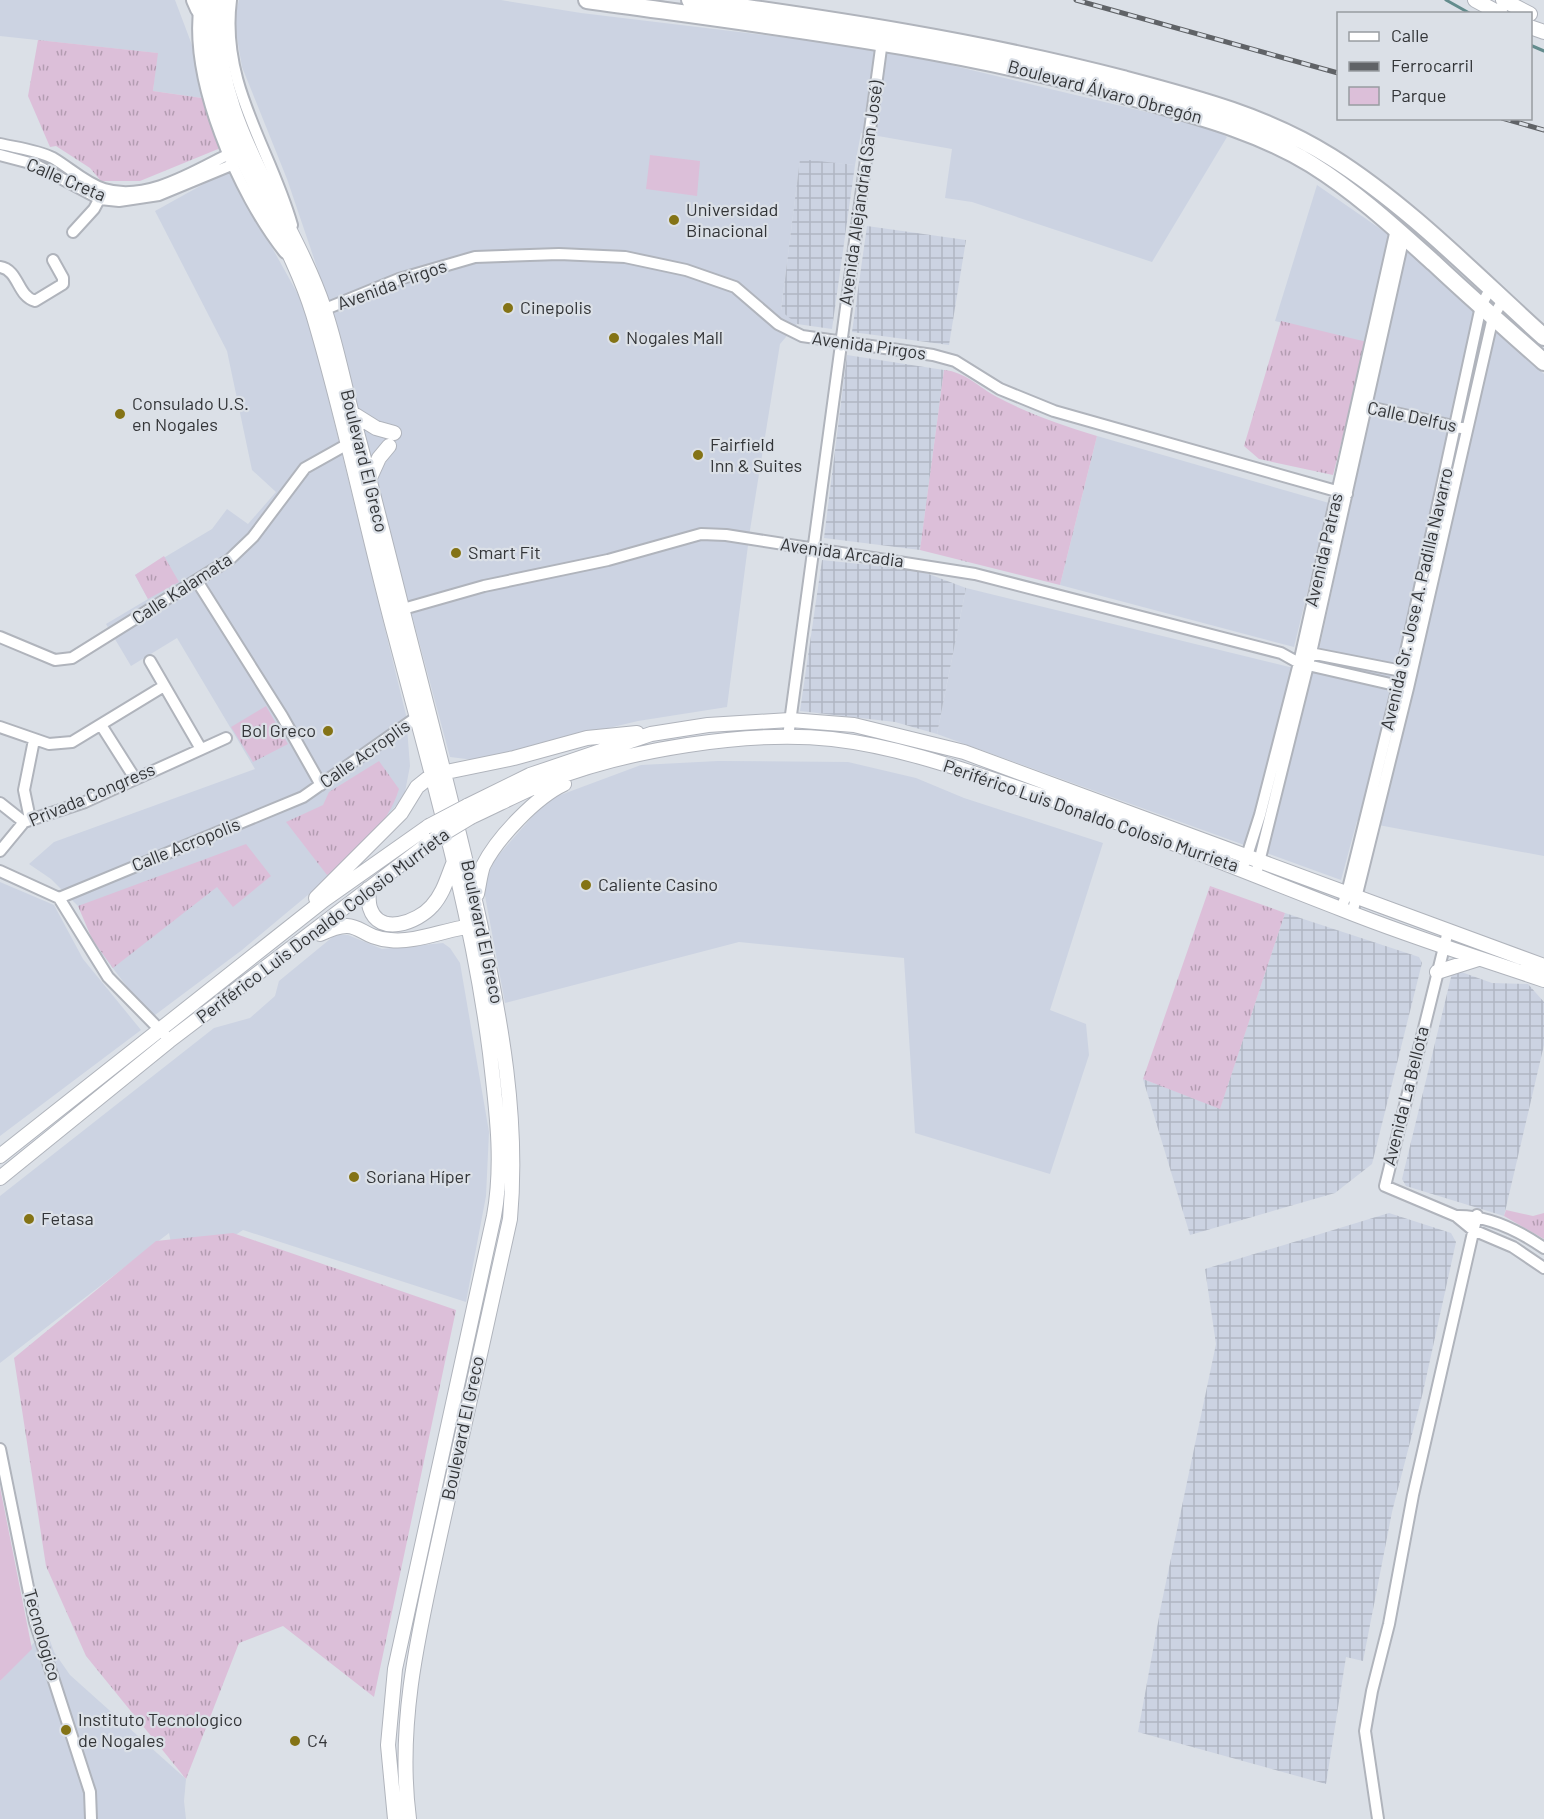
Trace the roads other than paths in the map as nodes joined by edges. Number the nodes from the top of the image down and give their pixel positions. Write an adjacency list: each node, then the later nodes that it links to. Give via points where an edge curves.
1 (221, 0): 16 (main road, Boulevard El Greco, via 221,67)
2 (231, 0): 19 (street, via 228,41 236,80 287,210)
3 (587, 0): 10 (highway, Boulevard Álvaro Obregón)
4 (690, 0): 22 (highway, Boulevard Álvaro Obregón, via 1036,56 1271,124 1331,157 1389,200)
5 (1475, 0): 8 (main road)
6 (1503, 0): 9 (main road)
7 (202, 2): 14 (street, via 202,69); 16 (main road, Boulevard El Greco, via 215,89)
8 (1497, 12)
9 (1526, 12)
10 (882, 41): 18 (highway, Boulevard Álvaro Obregón, via 1064,78 1236,127 1309,163); 27 (street, Avenida Alejandría (San José))
11 (0, 144): 13 (street, Calle Creta)
12 (0, 155): 13 (street, Calle Creta)
13 (26, 155): 15 (street, Calle Creta, via 51,172)
14 (231, 159): 15 (street, Calle Creta, via 149,197 119,201); 19 (street, via 263,223)
15 (102, 194): 17 (street)
16 (267, 198): 19 (main road, Boulevard El Greco)
17 (73, 232)
18 (1400, 233): 24 (highway, Boulevard Álvaro Obregón); 29 (street, Avenida Patras)
19 (295, 257): 25 (main road, Boulevard El Greco)
20 (54, 260): 21 (street, via 63,284 34,301 25,295 11,272)
21 (0, 267)
22 (1490, 289): 23 (highway, Boulevard Álvaro Obregón); 24 (street, Avenida Sr. Jose A. Padilla Navarro)
23 (1503, 300): 24 (street, Avenida Sr. Jose A. Padilla Navarro); 26 (highway, Boulevard Álvaro Obregón)
24 (1487, 311): 28 (highway, Boulevard Álvaro Obregón); 31 (street, Avenida Sr. Jose A. Padilla Navarro); 32 (street, Avenida Sr. Jose A. Padilla Navarro)
25 (319, 312): 27 (street, Avenida Pirgos, via 399,279 462,259 506,254 601,254 686,270 735,287 789,331); 30 (main road, Boulevard El Greco); 34 (main road, Boulevard El Greco)
26 (1544, 338)
27 (841, 343): 36 (street, Avenida Pirgos, via 944,358 1000,389 1054,411); 37 (street, Avenida Alejandría (San José))
28 (1544, 362)
29 (1362, 406): 31 (street, Calle Delfus); 36 (street, Avenida Patras)
30 (352, 412): 33 (main road, Boulevard El Greco); 35 (main road, via 391,440)
31 (1455, 426): 32 (street, Calle Delfus); 46 (street, Avenida Sr. Jose A. Padilla Navarro)
32 (1467, 429): 46 (street, Avenida Sr. Jose A. Padilla Navarro)
33 (362, 447): 34 (street, Calle Kalamata); 35 (main road, Boulevard El Greco)
34 (347, 451): 38 (street, Calle Kalamata, via 305,468 244,547); 40 (main road, Boulevard El Greco)
35 (369, 480): 39 (main road, Boulevard El Greco)
36 (1342, 492): 42 (street, Avenida Patras)
37 (813, 549): 39 (street, Avenida Arcadia, via 701,534 608,560 484,586); 43 (street, Avenida Arcadia, via 975,574); 50 (street, Avenida Alejandría (San José))
38 (196, 581): 41 (street, Calle Kalamata, via 66,660 55,660); 61 (street, via 282,716)
39 (403, 610): 40 (street, Avenida Arcadia); 59 (main road, Boulevard El Greco)
40 (389, 614): 49 (main road, Boulevard El Greco)
41 (0, 637)
42 (1306, 652): 43 (street, Avenida Arcadia); 45 (street, Avenida Patras); 46 (street, Avenida Arcadia)
43 (1281, 653): 45 (street, Avenida Arcadia)
44 (150, 661): 47 (street)
45 (1303, 664): 48 (street, Avenida Arcadia); 66 (street, Avenida Patras)
46 (1407, 671): 48 (street, Avenida Sr. Jose A. Padilla Navarro)
47 (164, 686): 51 (street); 57 (street)
48 (1403, 687): 70 (street, Avenida Sr. Jose A. Padilla Navarro)
49 (417, 717): 59 (main road, Boulevard El Greco); 61 (street, Calle Acroplis)
50 (790, 720): 53 (main road, Periférico Luis Donaldo Colosio Murrieta, via 708,725); 54 (street, Avenida Alejandría (San José)); 66 (main road, Periférico Luis Donaldo Colosio Murrieta, via 854,725 964,752)
51 (102, 724): 56 (street, via 72,742 49,744); 60 (street)
52 (0, 727): 56 (street)
53 (651, 734): 59 (main road, via 587,738); 63 (main road, Periférico Luis Donaldo Colosio Murrieta, via 530,775)
54 (788, 737): 58 (main road, Periférico Luis Donaldo Colosio Murrieta, via 643,753); 66 (main road, Periférico Luis Donaldo Colosio Murrieta, via 884,748)
55 (226, 738): 57 (street, Privada Congress)
56 (34, 740): 64 (street, via 24,789)
57 (201, 749): 60 (street, Privada Congress)
58 (607, 764): 63 (main road, Periférico Luis Donaldo Colosio Murrieta); 72 (main road, via 540,798 492,851 483,868)
59 (439, 773): 67 (main road, Boulevard El Greco); 72 (main road, Boulevard El Greco); 74 (main road, via 417,787 401,813 323,891)
60 (134, 777): 64 (street, Privada Congress, via 85,801)
61 (317, 788): 71 (street, Calle Acropolis)
62 (0, 803): 64 (street)
63 (469, 812): 69 (main road, Periférico Luis Donaldo Colosio Murrieta, bridge); 74 (main road, Periférico Luis Donaldo Colosio Murrieta, bridge, via 429,826)
64 (27, 821): 65 (street, Privada Congress)
65 (0, 851)
66 (1250, 861): 70 (main road, Periférico Luis Donaldo Colosio Murrieta); 73 (main road, Periférico Luis Donaldo Colosio Murrieta, via 1256,874)
67 (453, 864): 69 (main road, via 431,908 404,924 378,919 369,907); 75 (main road, Boulevard El Greco)
68 (3, 870): 71 (street)
69 (368, 889): 77 (main road, Periférico Luis Donaldo Colosio Murrieta)
70 (1352, 895): 73 (street, Avenida Sr. Jose A. Padilla Navarro); 76 (main road, Periférico Luis Donaldo Colosio Murrieta)
71 (59, 898): 83 (street, via 108,977)
72 (477, 906): 75 (main road); 91 (main road, Boulevard El Greco, via 501,1028 514,1172 510,1219)
73 (1346, 912): 78 (main road, Periférico Luis Donaldo Colosio Murrieta)
74 (308, 913): 83 (main road, Periférico Luis Donaldo Colosio Murrieta)
75 (469, 925): 77 (main road, via 392,941 345,924); 91 (main road, Boulevard El Greco, via 480,975 498,1118 499,1174)
76 (1448, 931): 78 (street, Avenida La Bellota); 80 (main road, Periférico Luis Donaldo Colosio Murrieta)
77 (296, 945): 83 (main road, Periférico Luis Donaldo Colosio Murrieta)
78 (1443, 947): 79 (main road, Periférico Luis Donaldo Colosio Murrieta); 81 (street, Avenida La Bellota)
79 (1478, 958): 81 (main road); 82 (main road, Periférico Luis Donaldo Colosio Murrieta)
80 (1544, 966)
81 (1437, 972): 87 (street, Avenida La Bellota, via 1385,1186)
82 (1544, 980)
83 (165, 1036): 84 (main road, Periférico Luis Donaldo Colosio Murrieta); 85 (main road, Periférico Luis Donaldo Colosio Murrieta)
84 (0, 1156)
85 (0, 1178)
86 (1477, 1215): 87 (street); 88 (street); 89 (street, via 1518,1231)
87 (1456, 1216): 88 (street)
88 (1473, 1230): 90 (street, via 1514,1247); 96 (street, via 1365,1731)
89 (1544, 1248)
90 (1544, 1268)
91 (456, 1424): 94 (main road, Boulevard El Greco, via 395,1669 388,1745); 95 (main road, Boulevard El Greco, via 413,1658 405,1734)
92 (0, 1449): 93 (street, Tecnologico, via 35,1622 90,1792)
93 (91, 1819)
94 (395, 1819)
95 (409, 1819)
96 (1378, 1819)

